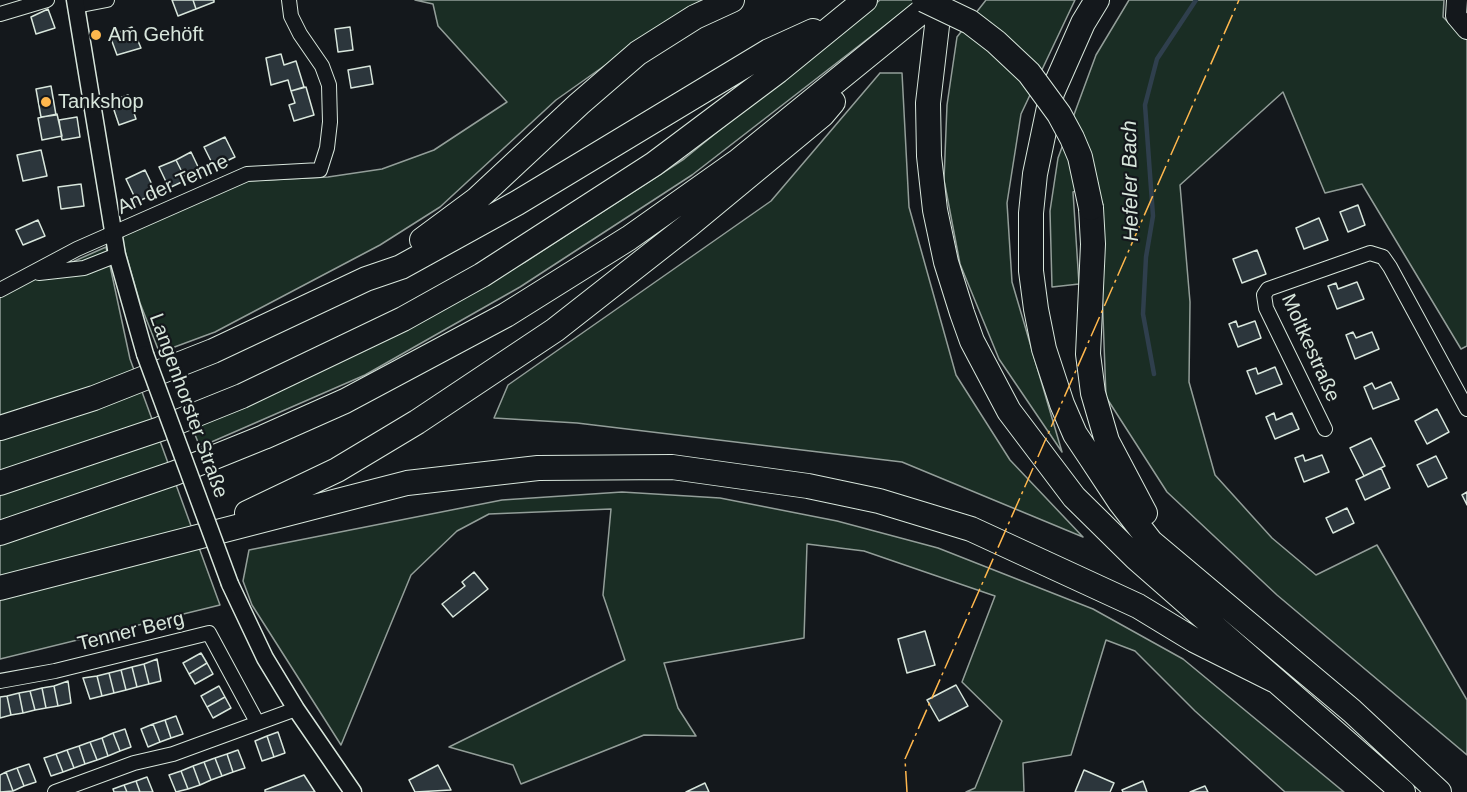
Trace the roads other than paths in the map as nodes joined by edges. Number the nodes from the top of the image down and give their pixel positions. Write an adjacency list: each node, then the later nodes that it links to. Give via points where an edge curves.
1 (46, 0): 11 (street)
2 (107, 0): 9 (street)
3 (289, 0): 14 (street, An der Tenne, via 291,16 322,66 329,85 330,122 320,170 248,174)
4 (924, 0): 26 (highway, bridge, via 970,22 996,42 1029,73 1072,138 1091,208 1088,354 1099,418 1117,463 1150,522)
5 (938, 0): 13 (highway); 27 (highway, via 928,103 928,156 946,262 972,341 1009,411 1074,497 1136,558)
6 (1097, 0): 26 (highway, via 1052,93 1041,141 1031,213 1036,309 1044,349 1075,434 1152,542)
7 (1457, 0): 12 (main road, via 1456,16)
8 (729, 1): 17 (highway, via 638,53 476,200)
9 (76, 3): 14 (street, Langenhorster Straße)
10 (856, 7): 17 (highway, via 769,51 517,203 401,267); 22 (highway, via 654,164 541,239 443,297 324,359 242,396 160,429)
11 (0, 14)
12 (1467, 29)
13 (876, 50): 23 (highway, via 738,161 629,238 569,278 426,360 264,437 175,473); 24 (highway, via 822,115 689,225 546,335 417,422 337,470 249,512)
14 (113, 233): 15 (street, Langenhorster Straße); 16 (street)
15 (117, 255): 16 (street, via 84,268); 29 (street, Langenhorster Straße, bridge, via 145,354 230,584 265,658)
16 (34, 273): 18 (street)
17 (366, 279): 20 (highway, via 213,351 94,398)
18 (0, 290)
19 (1467, 410): 21 (street, Moltkestraße, via 1390,267 1383,257 1370,253 1268,289 1264,295 1266,308)
20 (0, 428)
21 (1324, 429)
22 (0, 483)
23 (0, 533)
24 (158, 546): 25 (highway); 27 (highway, via 407,483 538,468 672,467 808,486 890,504 971,529 1138,606 1194,640)
25 (0, 588)
26 (1207, 589): 34 (highway, via 1352,711)
27 (1274, 680): 33 (highway)
28 (0, 681): 30 (street, Tenner Berg, via 209,633)
29 (296, 709): 30 (street); 32 (street, Langenhorster Straße)
30 (257, 722): 31 (street, via 174,754 134,763)
31 (55, 792)
32 (353, 792)
33 (1403, 792)
34 (1439, 792)

